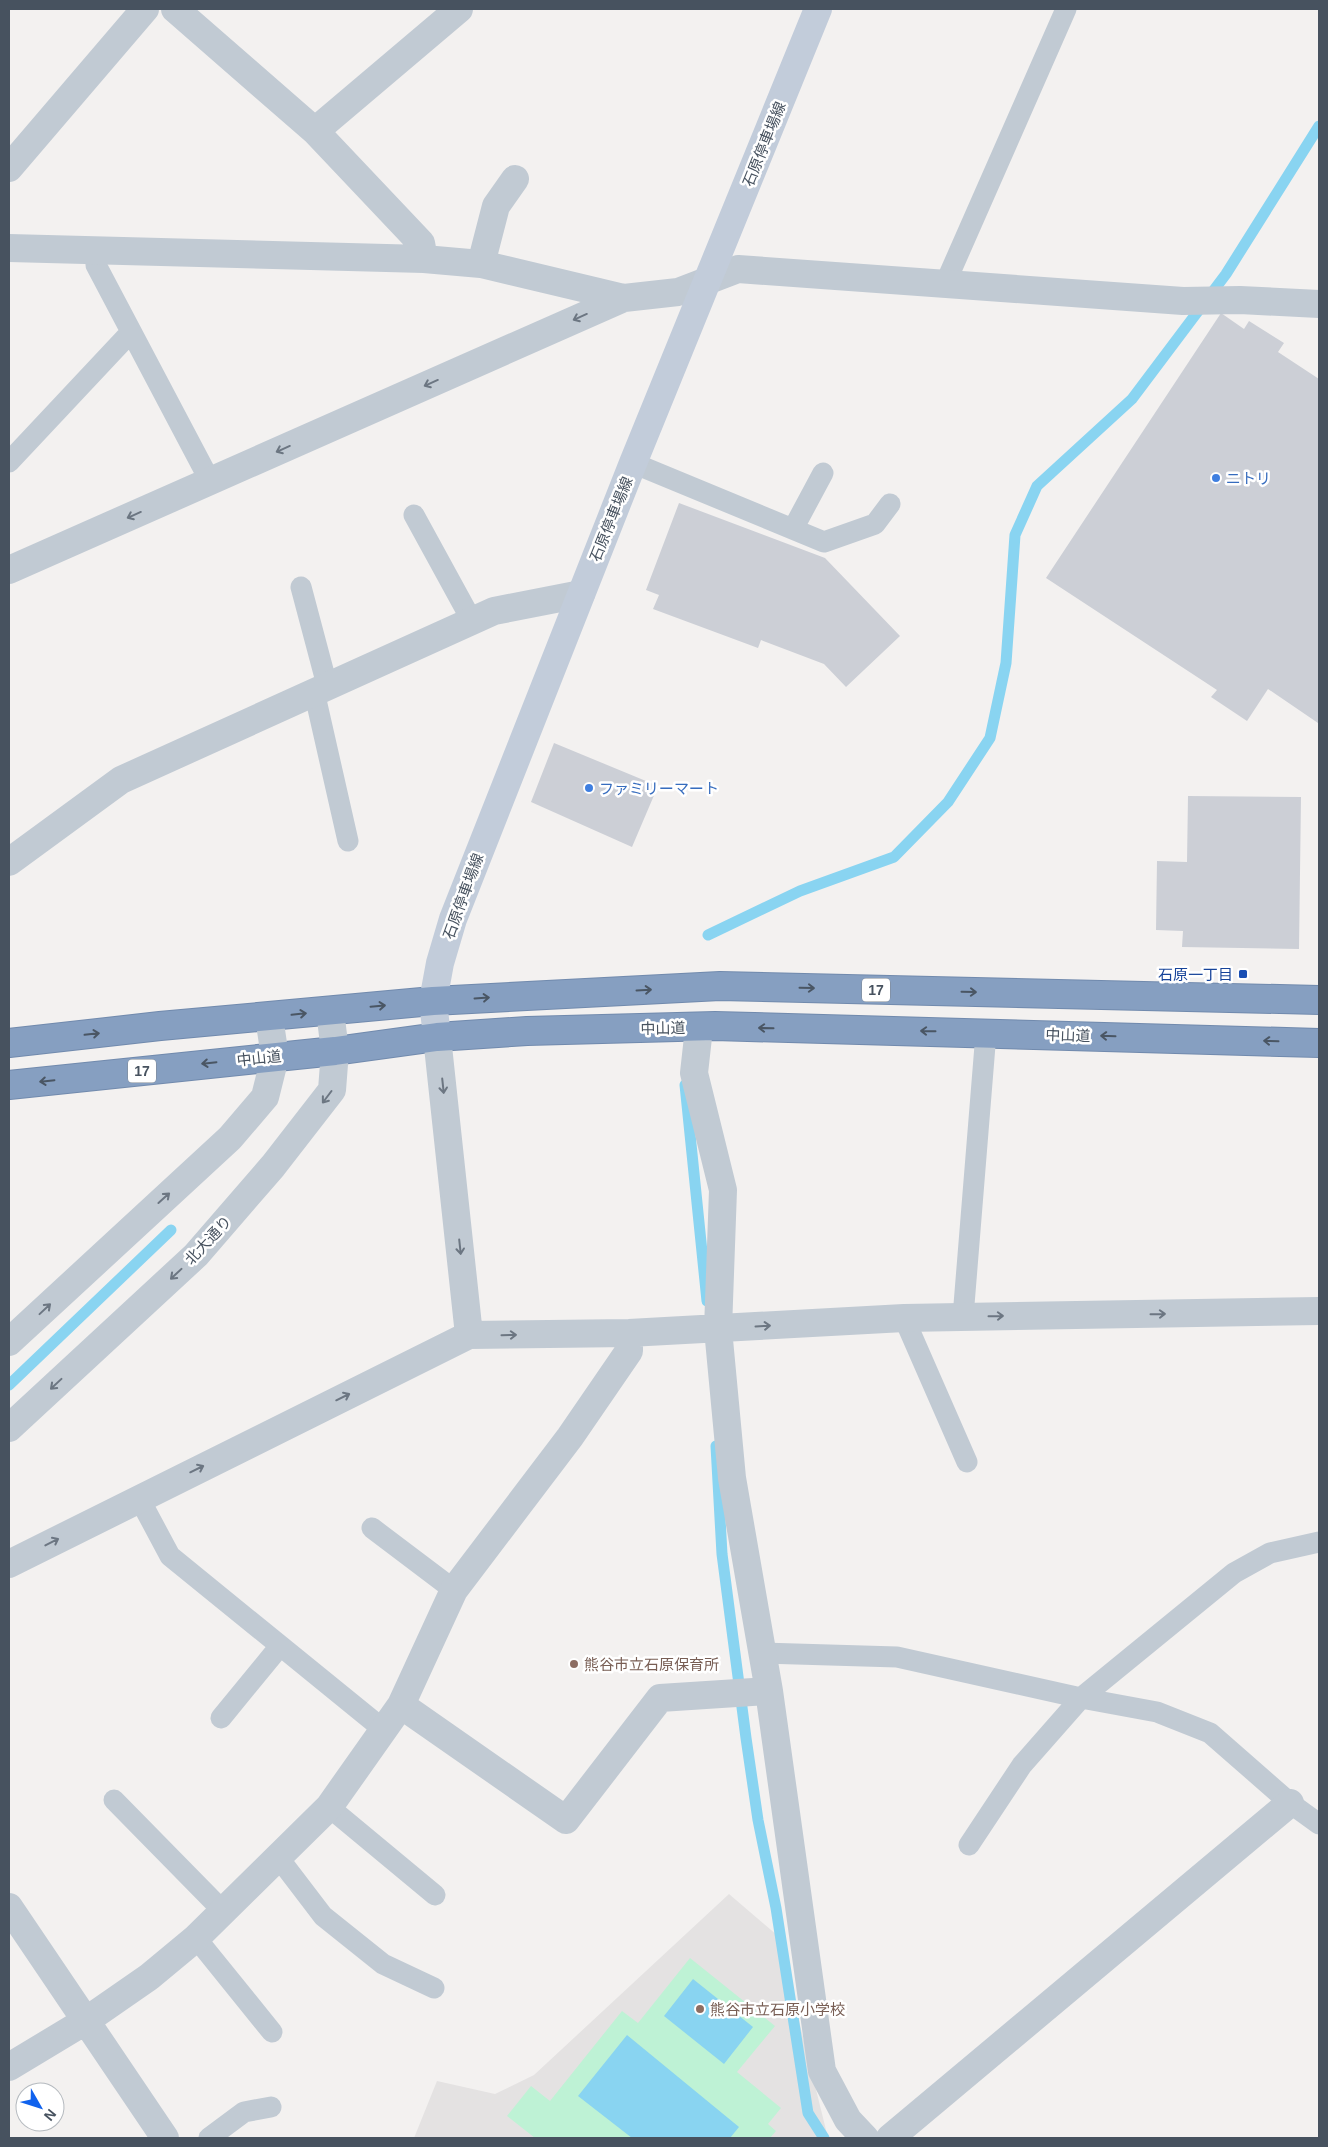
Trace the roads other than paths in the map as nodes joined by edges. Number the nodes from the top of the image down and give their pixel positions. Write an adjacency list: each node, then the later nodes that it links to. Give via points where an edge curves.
1 (145, 9): 7 (street)
2 (175, 9): 6 (street)
3 (459, 9): 6 (street)
4 (818, 9): 13 (main road, 石原停車場線)
5 (1066, 9): 14 (lane)
6 (315, 132): 11 (street, via 421,243)
7 (9, 168)
8 (516, 179): 12 (street, via 496,206)
9 (9, 248): 10 (street)
10 (96, 250): 11 (street); 17 (lane, via 96,265)
11 (424, 259): 12 (street)
12 (481, 264): 15 (street)
13 (708, 281): 14 (street, via 738,269); 15 (street, via 678,292); 19 (main road, 石原停車場線)
14 (945, 284): 16 (street, via 1183,301)
15 (624, 298): 21 (street, one-way to 21)
16 (1319, 304)
17 (130, 332): 18 (lane); 21 (lane)
18 (9, 462)
19 (633, 463): 24 (lane); 27 (main road, 石原停車場線)
20 (823, 473): 24 (lane)
21 (210, 481): 25 (street, one-way to 25)
22 (890, 504): 24 (lane, via 875,524 824,542)
23 (414, 515): 28 (lane)
24 (794, 529)
25 (9, 570)
26 (301, 587): 29 (lane)
27 (581, 594): 28 (street, via 494,611); 33 (main road, 石原停車場線, via 453,919)
28 (472, 621): 29 (street)
29 (320, 688): 30 (lane); 31 (street, via 121,780)
30 (348, 841)
31 (9, 862)
32 (1319, 1000): 33 (highway, 17, one-way to 32, via 720,986)
33 (433, 1001): 34 (highway, 17, one-way to 33); 38 (main road, 石原停車場線)
34 (330, 1011): 35 (highway, 17, one-way to 34); 41 (street, 北大通り)
35 (269, 1017): 40 (highway, 17, one-way to 35); 42 (street)
36 (699, 1028): 37 (highway, 中山道 / 17, one-way to 36); 38 (highway, 中山道 / 17, via 527,1031); 47 (street, via 694,1073 723,1190)
37 (986, 1032): 39 (highway, 中山道 / 17, one-way to 37); 45 (lane)
38 (437, 1037): 41 (highway, 中山道 / 17); 49 (street, one-way to 49)
39 (1319, 1042)
40 (9, 1043)
41 (335, 1050): 42 (highway, 中山道 / 17); 51 (street, 北大通り, one-way to 51, via 332,1090 274,1166 196,1255)
42 (275, 1056): 43 (highway, 中山道 / 17, one-way to 43); 50 (street, one-way to 42, via 230,1138 265,1097)
43 (9, 1085)
44 (1319, 1311): 45 (street, one-way to 44)
45 (964, 1317): 46 (street)
46 (904, 1318): 47 (street, one-way to 46); 52 (lane)
47 (716, 1328): 48 (street); 59 (street, via 732,1478)
48 (629, 1332): 49 (street, one-way to 48); 57 (street, via 629,1351)
49 (469, 1336): 53 (street, one-way to 49)
50 (9, 1342)
51 (9, 1428)
52 (968, 1462)
53 (139, 1498): 56 (street, one-way to 53); 58 (lane, via 170,1556)
54 (372, 1528): 57 (lane)
55 (1319, 1542): 61 (lane, via 1270,1553 1234,1573)
56 (9, 1564)
57 (454, 1590): 62 (street)
58 (280, 1646): 63 (lane); 64 (lane)
59 (762, 1653): 60 (street); 61 (lane, via 897,1657)
60 (769, 1690): 62 (street, via 660,1698 566,1820); 82 (street, via 822,2071 848,2120)
61 (1081, 1698): 66 (lane, via 1157,1712 1210,1733); 69 (lane, via 1022,1765)
62 (401, 1706): 64 (street)
63 (221, 1718)
64 (384, 1730): 67 (street)
65 (114, 1800): 73 (lane)
66 (1290, 1803): 68 (lane); 83 (street)
67 (329, 1807): 70 (street); 71 (lane)
68 (1319, 1824)
69 (969, 1845)
70 (278, 1857): 73 (street); 75 (lane, via 323,1916 383,1964)
71 (435, 1895)
72 (9, 1907): 76 (street)
73 (223, 1911): 74 (street)
74 (196, 1938): 76 (street, via 149,1977); 77 (lane)
75 (434, 1988)
76 (87, 2020): 78 (street); 80 (street)
77 (272, 2032)
78 (9, 2068)
79 (271, 2107): 81 (lane, via 244,2112)
80 (165, 2138)
81 (209, 2138)
82 (865, 2138)
83 (890, 2138)

